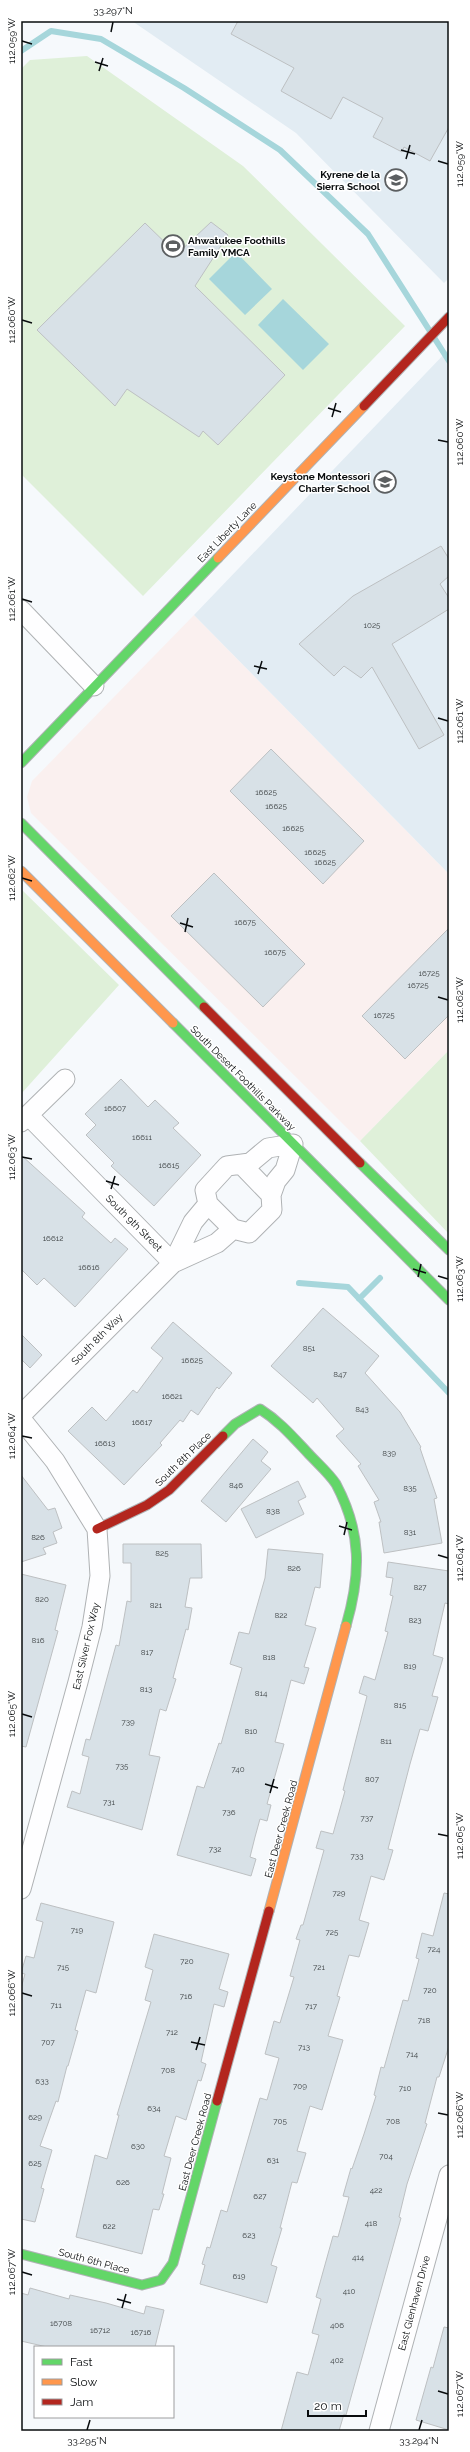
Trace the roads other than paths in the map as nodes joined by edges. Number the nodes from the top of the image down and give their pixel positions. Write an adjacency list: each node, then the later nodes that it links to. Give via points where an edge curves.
1 (449, 316): 3 (street, East Liberty Lane)
2 (21, 610): 3 (street)
3 (94, 686): 4 (street, East Liberty Lane)
4 (21, 763)
5 (21, 823): 14 (street)
6 (21, 871): 9 (street, South Desert Foothills Parkway)
7 (65, 1079): 8 (street, South 9th Street)
8 (24, 1119): 15 (street, South 9th Street)
9 (292, 1144): 10 (street, via 268,1148 250,1163); 11 (street, via 285,1170 276,1181); 16 (street, South Desert Foothills Parkway)
10 (241, 1164): 11 (street); 12 (street, via 227,1166 205,1190)
11 (271, 1195): 13 (street, via 272,1210 249,1234)
12 (208, 1204): 13 (street); 15 (street, South 8th Way, via 193,1222)
13 (233, 1230): 15 (street, South 8th Way, via 217,1244)
14 (449, 1250)
15 (173, 1263): 18 (street, South 8th Way)
16 (449, 1300)
17 (260, 1409): 20 (street, South 8th Place, via 235,1424 169,1490 141,1509); 24 (street, East Deer Creek Road, via 277,1420 335,1483 352,1523 358,1558 353,1602 173,2263)
18 (21, 1415)
19 (21, 1419): 20 (street, East Silver Fox Way, via 55,1461)
20 (97, 1529): 21 (street, East Silver Fox Way, via 100,1576 92,1627)
21 (21, 1889)
22 (449, 2175): 25 (street, East Glenhaven Drive)
23 (21, 2254): 24 (street, South 6th Place, via 142,2285)
24 (161, 2280)
25 (379, 2431)

